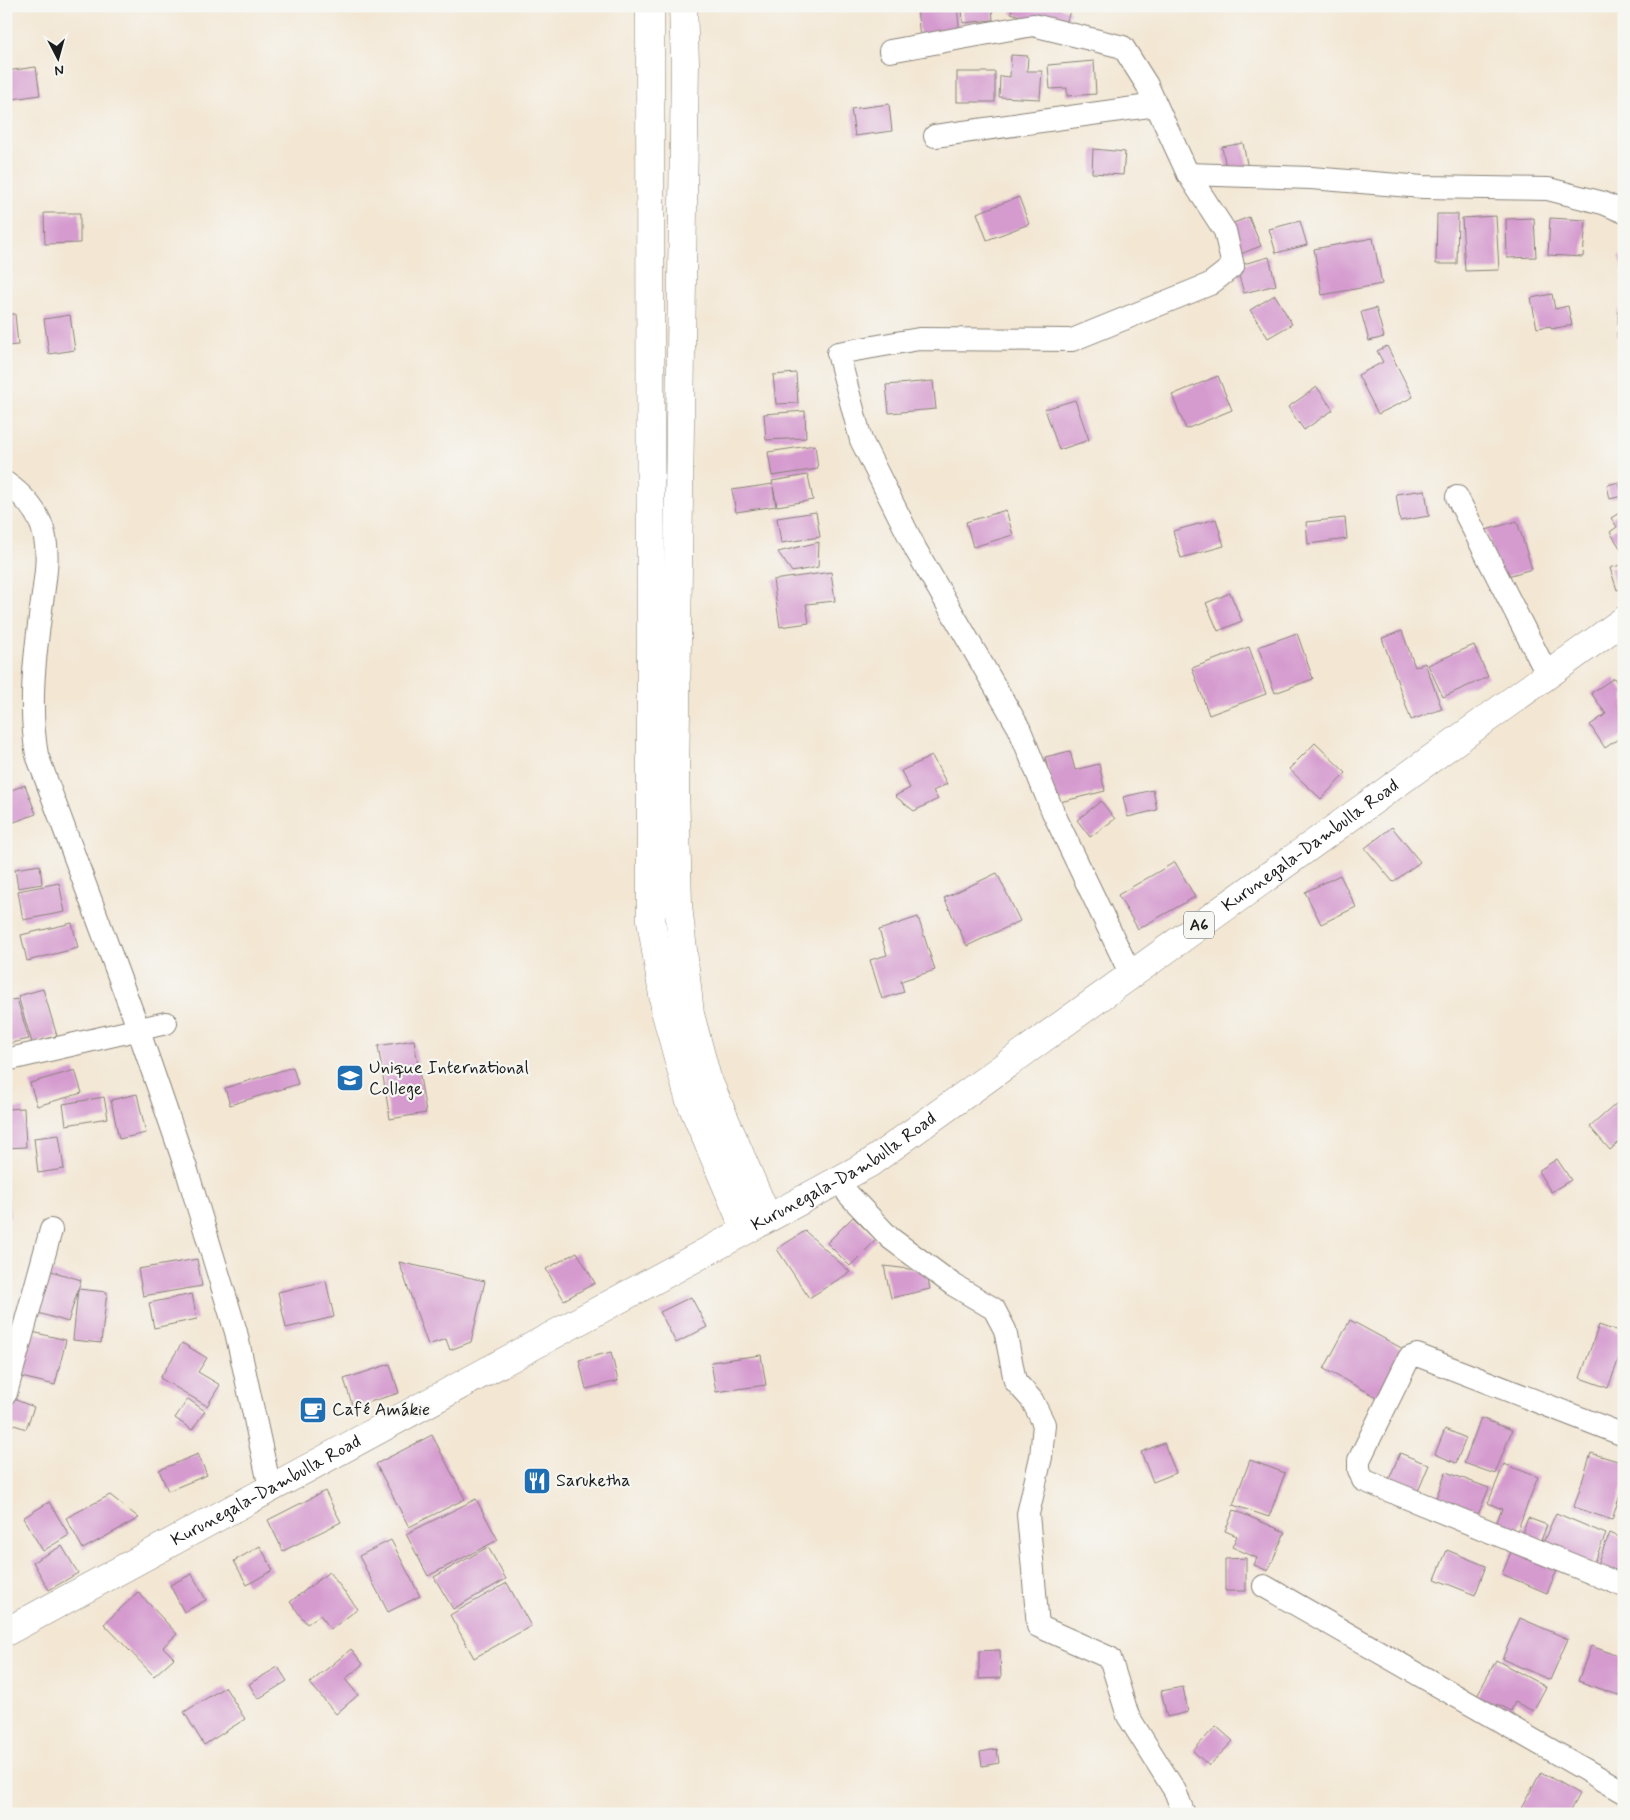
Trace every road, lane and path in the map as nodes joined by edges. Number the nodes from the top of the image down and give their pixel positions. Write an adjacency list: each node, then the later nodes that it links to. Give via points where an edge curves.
1 (650, 6): 17 (highway, via 652,920 666,1014 689,1098)
2 (683, 6): 17 (highway, via 685,63 675,784 678,905 690,1014)
3 (890, 51): 4 (street, via 1033,25 1124,47)
4 (1156, 105): 5 (street); 6 (street)
5 (935, 136)
6 (1188, 174): 7 (street, via 1311,178 1423,187 1548,189 1603,203); 12 (street, via 1225,231 1233,266 1210,284 1072,340 919,339 838,353 861,440 916,550 1019,728 1053,812)
7 (1624, 212)
8 (6, 483): 14 (street, via 27,499 43,530 47,546 48,563 32,714 37,755)
9 (1457, 497): 11 (street)
10 (1624, 620): 11 (highway, Kurunegala-Dambulla Road / A6)
11 (1546, 674): 12 (highway, Kurunegala-Dambulla Road / A6)
12 (1131, 975): 17 (highway, Kurunegala-Dambulla Road / A6, via 870,1163)
13 (166, 1023): 14 (street)
14 (138, 1030): 15 (street); 21 (street, via 187,1171 236,1332)
15 (6, 1060)
16 (848, 1194): 26 (street, via 890,1238 952,1284 994,1309 1005,1330 1015,1380 1032,1400 1044,1424 1041,1457 1028,1514 1038,1626 1110,1658 1128,1716 1175,1791)
17 (756, 1223): 21 (highway, Kurunegala-Dambulla Road / A6)
18 (51, 1230): 19 (street)
19 (6, 1393)
20 (1624, 1435): 23 (street, via 1416,1355 1409,1358 1360,1460 1359,1470 1363,1480)
21 (270, 1488): 24 (highway, Kurunegala-Dambulla Road / A6)
22 (1264, 1586): 25 (street)
23 (1624, 1586)
24 (6, 1632)
25 (1624, 1792)
26 (1184, 1814)

